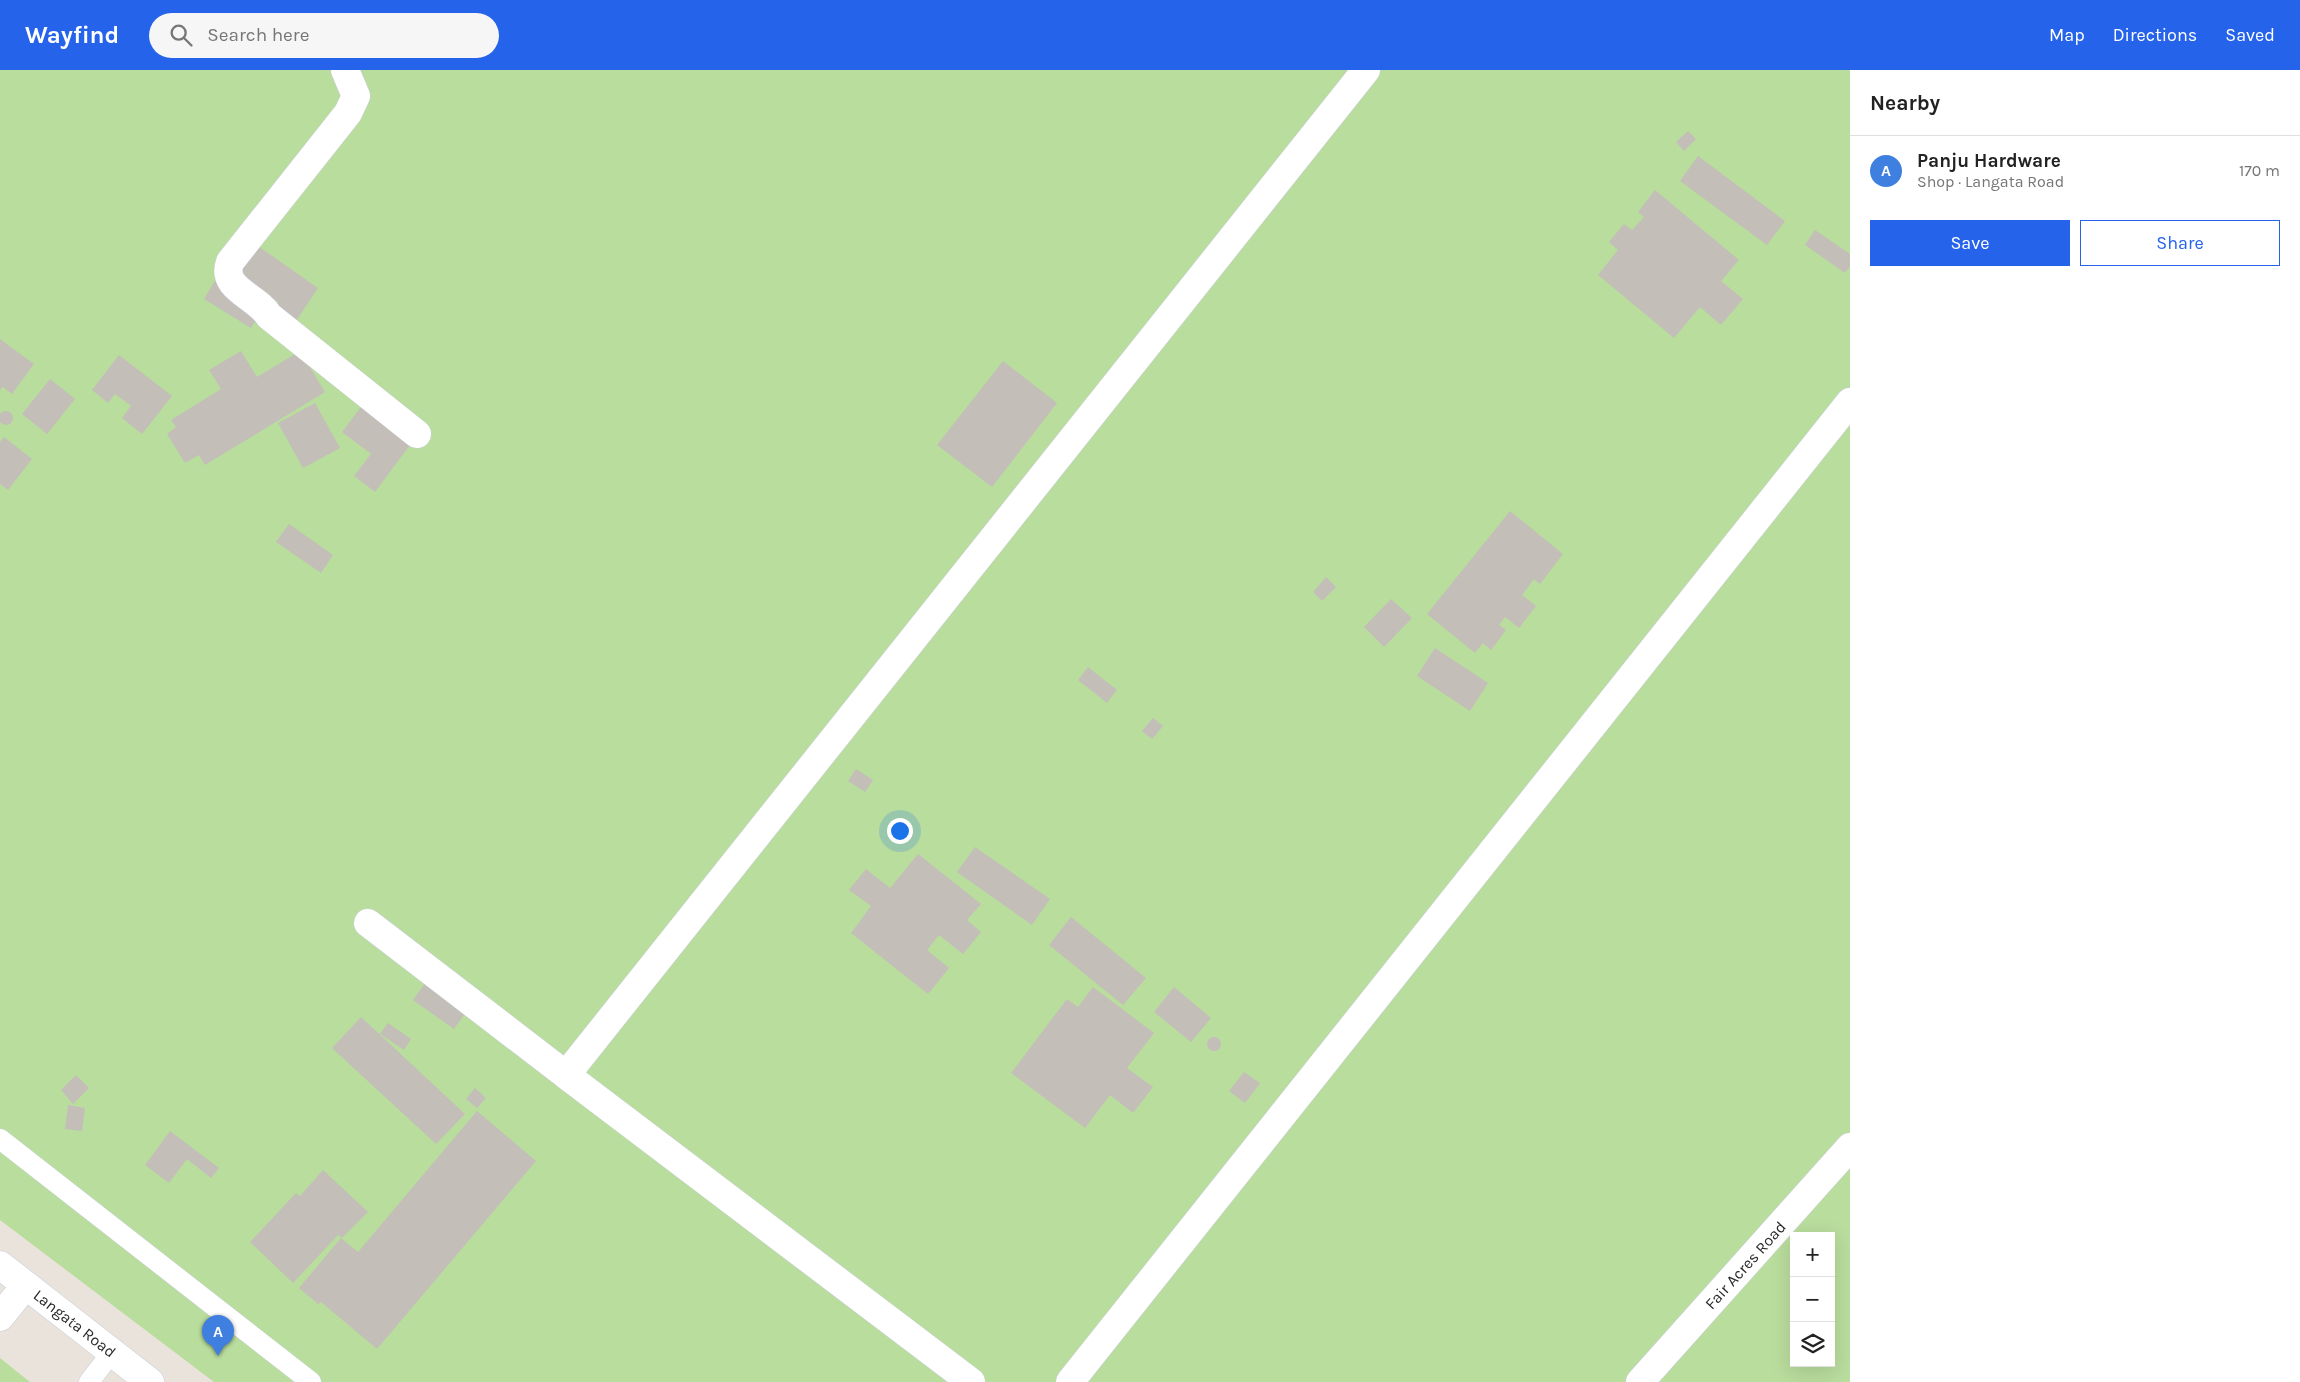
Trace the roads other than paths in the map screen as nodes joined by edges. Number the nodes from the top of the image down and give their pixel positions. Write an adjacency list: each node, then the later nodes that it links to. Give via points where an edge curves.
1 (345, 70): 4 (street, via 356,96 348,113 230,262 228,277 269,316)
2 (1366, 70): 6 (street)
3 (1850, 402): 17 (street)
4 (418, 434)
5 (368, 923): 6 (street)
6 (566, 1075): 16 (street)
7 (0, 1139): 15 (lane)
8 (1850, 1147): 18 (street, Fair Acres Road)
9 (0, 1265): 10 (street, Langata Road)
10 (26, 1285): 11 (street); 12 (street, Langata Road)
11 (0, 1317)
12 (112, 1352): 13 (lane); 14 (street, Langata Road)
13 (89, 1382)
14 (150, 1382)
15 (311, 1382)
16 (971, 1382)
17 (1070, 1382)
18 (1640, 1382)

